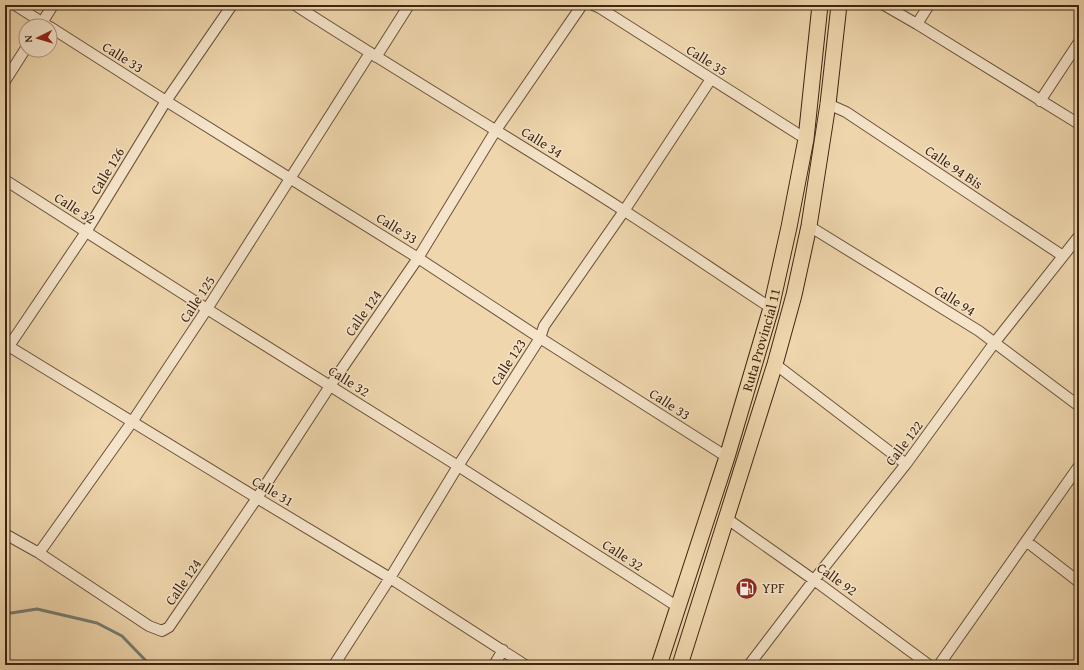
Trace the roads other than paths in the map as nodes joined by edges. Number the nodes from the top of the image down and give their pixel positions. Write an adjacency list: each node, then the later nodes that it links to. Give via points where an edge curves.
1 (16, 5): 12 (street, Calle 33)
2 (53, 5): 13 (street)
3 (232, 5): 21 (street, Calle 126)
4 (295, 5): 17 (street, Calle 34)
5 (409, 5): 17 (street, Calle 125)
6 (582, 5): 25 (street, Calle 124)
7 (820, 5): 26 (main road, Ruta Provincial 11)
8 (839, 5): 23 (main road, Ruta Provincial 11)
9 (884, 5): 14 (street)
10 (929, 5): 14 (street)
11 (599, 6): 19 (street, Calle 35)
12 (35, 18)
13 (48, 18)
14 (917, 24): 22 (street)
15 (58, 33): 21 (street, Calle 33)
16 (1079, 42): 22 (street)
17 (373, 55): 25 (street, Calle 34); 27 (street, Calle 125)
18 (20, 58): 20 (street)
19 (711, 79): 26 (street, Calle 35); 29 (street, Calle 123)
20 (5, 81)
21 (166, 101): 27 (street, Calle 33); 31 (street, Calle 126)
22 (1040, 101): 24 (street)
23 (828, 104): 30 (main road, Ruta Provincial 11); 33 (street, Calle 94 Bis, via 846,112)
24 (1079, 124)
25 (496, 130): 29 (street, Calle 34); 34 (street, Calle 124)
26 (806, 138): 35 (main road, Ruta Provincial 11)
27 (291, 178): 34 (street, Calle 33); 36 (street, Calle 125)
28 (5, 180): 31 (street, Calle 32)
29 (624, 210): 35 (street, Calle 34); 37 (street, Calle 123, via 544,326)
30 (810, 226): 38 (street, Calle 94); 40 (main road, Ruta Provincial 11)
31 (86, 232): 36 (street, Calle 32); 39 (street, Calle 126)
32 (1079, 236): 33 (street, Calle 122)
33 (1063, 256): 38 (street, Calle 122)
34 (418, 258): 37 (street, Calle 33); 41 (street, Calle 124)
35 (771, 308): 44 (main road, Ruta Provincial 11)
36 (207, 309): 41 (street, Calle 32); 43 (street, Calle 125)
37 (540, 338): 44 (street, Calle 33); 46 (street, Calle 123)
38 (995, 342): 42 (street, Calle 94); 45 (street, Calle 122)
39 (6, 347): 43 (street, Calle 31)
40 (775, 364): 45 (street); 49 (main road, Ruta Provincial 11)
41 (330, 386): 46 (street, Calle 32); 48 (street, Calle 124)
42 (1079, 406)
43 (132, 422): 48 (street, Calle 31); 52 (street, Calle 125)
44 (727, 458): 56 (main road, Ruta Provincial 11)
45 (906, 464): 54 (street, Calle 122)
46 (458, 466): 53 (street, Calle 123); 56 (street, Calle 32)
47 (1079, 466): 51 (street)
48 (257, 498): 52 (street, Calle 124, via 169,627 162,631 149,626); 53 (street, Calle 31)
49 (726, 518): 54 (street, Calle 92); 63 (main road, Ruta Provincial 11)
50 (5, 534): 52 (street)
51 (1026, 541): 55 (street); 65 (street)
52 (39, 554)
53 (390, 578): 57 (street, Calle 31); 59 (street, Calle 123)
54 (814, 580): 58 (street, Calle 92); 64 (street, Calle 122)
55 (1079, 582)
56 (678, 607): 62 (main road, Ruta Provincial 11)
57 (503, 650): 60 (street); 61 (street, Calle 31)
58 (925, 664)
59 (334, 665)
60 (494, 665)
61 (525, 665)
62 (659, 665)
63 (680, 665)
64 (749, 665)
65 (939, 665)

